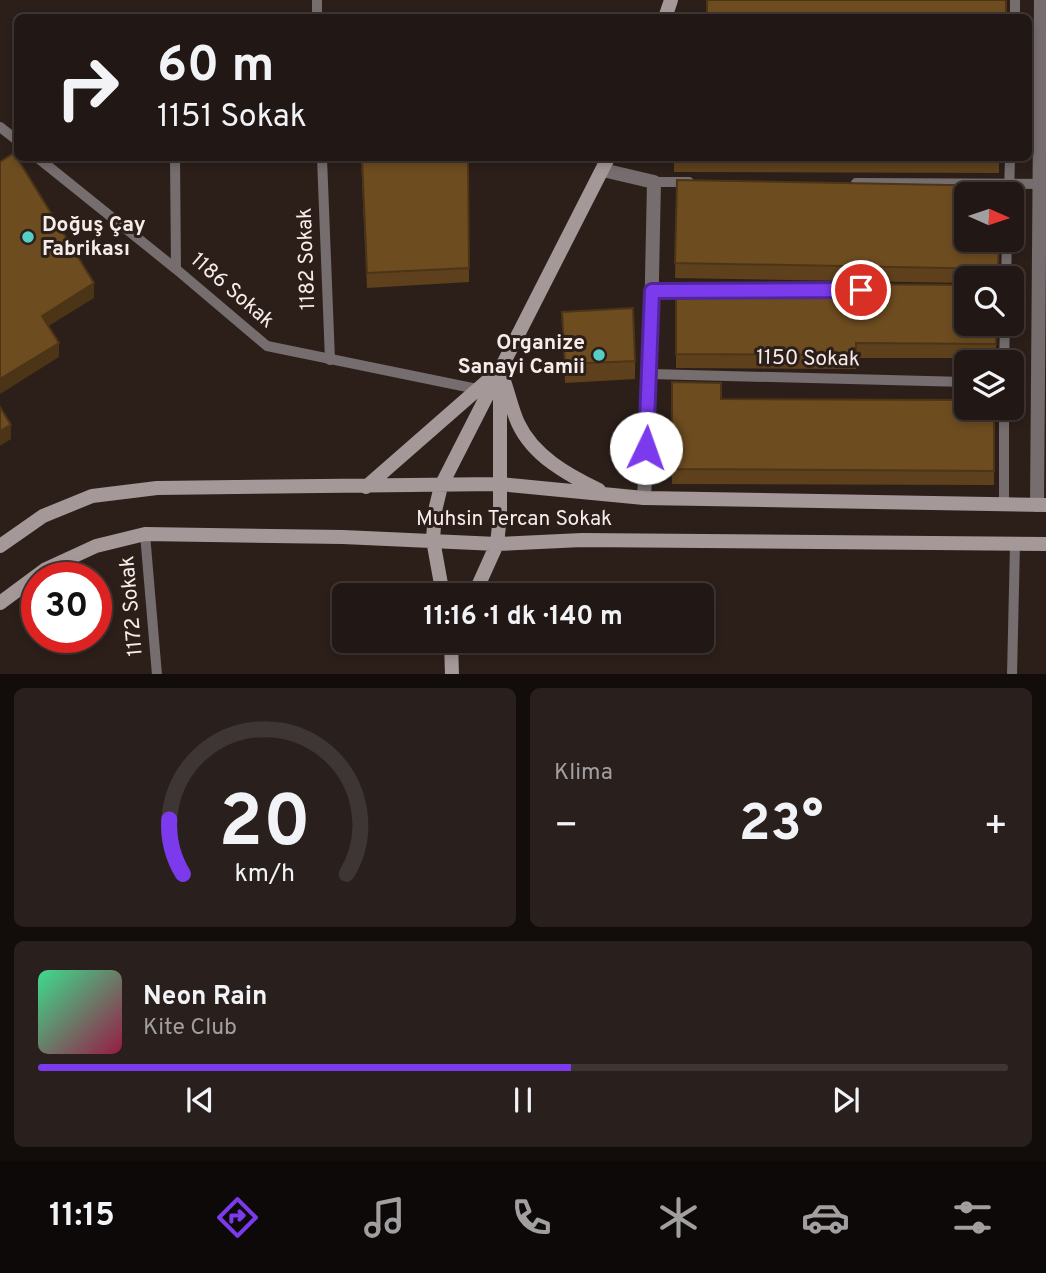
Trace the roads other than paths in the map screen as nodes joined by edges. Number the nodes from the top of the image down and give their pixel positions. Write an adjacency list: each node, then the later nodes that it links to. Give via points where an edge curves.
1 (1041, 0): 2 (street)
2 (1038, 59): 14 (street)
3 (0, 127): 4 (lane)
4 (14, 138)
5 (42, 161): 17 (lane, 1186 Sokak)
6 (175, 161): 17 (lane)
7 (322, 161): 20 (lane, 1182 Sokak)
8 (1010, 161): 12 (lane)
9 (605, 164): 10 (street); 21 (street)
10 (654, 182): 11 (lane); 19 (street)
11 (695, 182)
12 (1009, 182)
13 (845, 183): 15 (lane)
14 (1042, 184): 16 (lane); 32 (street)
15 (954, 187)
16 (1024, 187)
17 (176, 269): 20 (lane, 1186 Sokak, via 267,346)
18 (707, 290): 19 (lane)
19 (652, 291): 22 (street)
20 (330, 360): 24 (lane, 1186 Sokak)
21 (500, 370): 24 (street); 26 (street); 27 (street); 29 (street, via 518,424 533,446 553,464)
22 (650, 374): 23 (lane, 1150 Sokak); 30 (street)
23 (954, 382)
24 (477, 389): 28 (street)
25 (1004, 420): 31 (lane)
26 (499, 484): 27 (street, Muhsin Tercan Sokak); 29 (street, Muhsin Tercan Sokak); 35 (street)
27 (441, 486): 28 (street, Muhsin Tercan Sokak); 34 (street)
28 (366, 487): 38 (street, Muhsin Tercan Sokak, via 158,488 92,496 43,516)
29 (607, 494): 30 (street, Muhsin Tercan Sokak)
30 (644, 498): 31 (street, Muhsin Tercan Sokak)
31 (1004, 505): 32 (street, Muhsin Tercan Sokak)
32 (1042, 505)
33 (145, 534): 34 (street, Muhsin Tercan Sokak); 41 (street, Muhsin Tercan Sokak, via 71,557 46,569); 43 (lane, 1172 Sokak)
34 (433, 540): 35 (street, Muhsin Tercan Sokak); 39 (street)
35 (497, 544): 36 (street, Muhsin Tercan Sokak, via 582,540); 40 (street)
36 (1015, 544): 37 (street, Muhsin Tercan Sokak); 45 (lane)
37 (1046, 544)
38 (0, 547)
39 (441, 583)
40 (479, 583)
41 (0, 603)
42 (452, 653): 44 (street)
43 (157, 674)
44 (452, 674)
45 (1012, 674)

